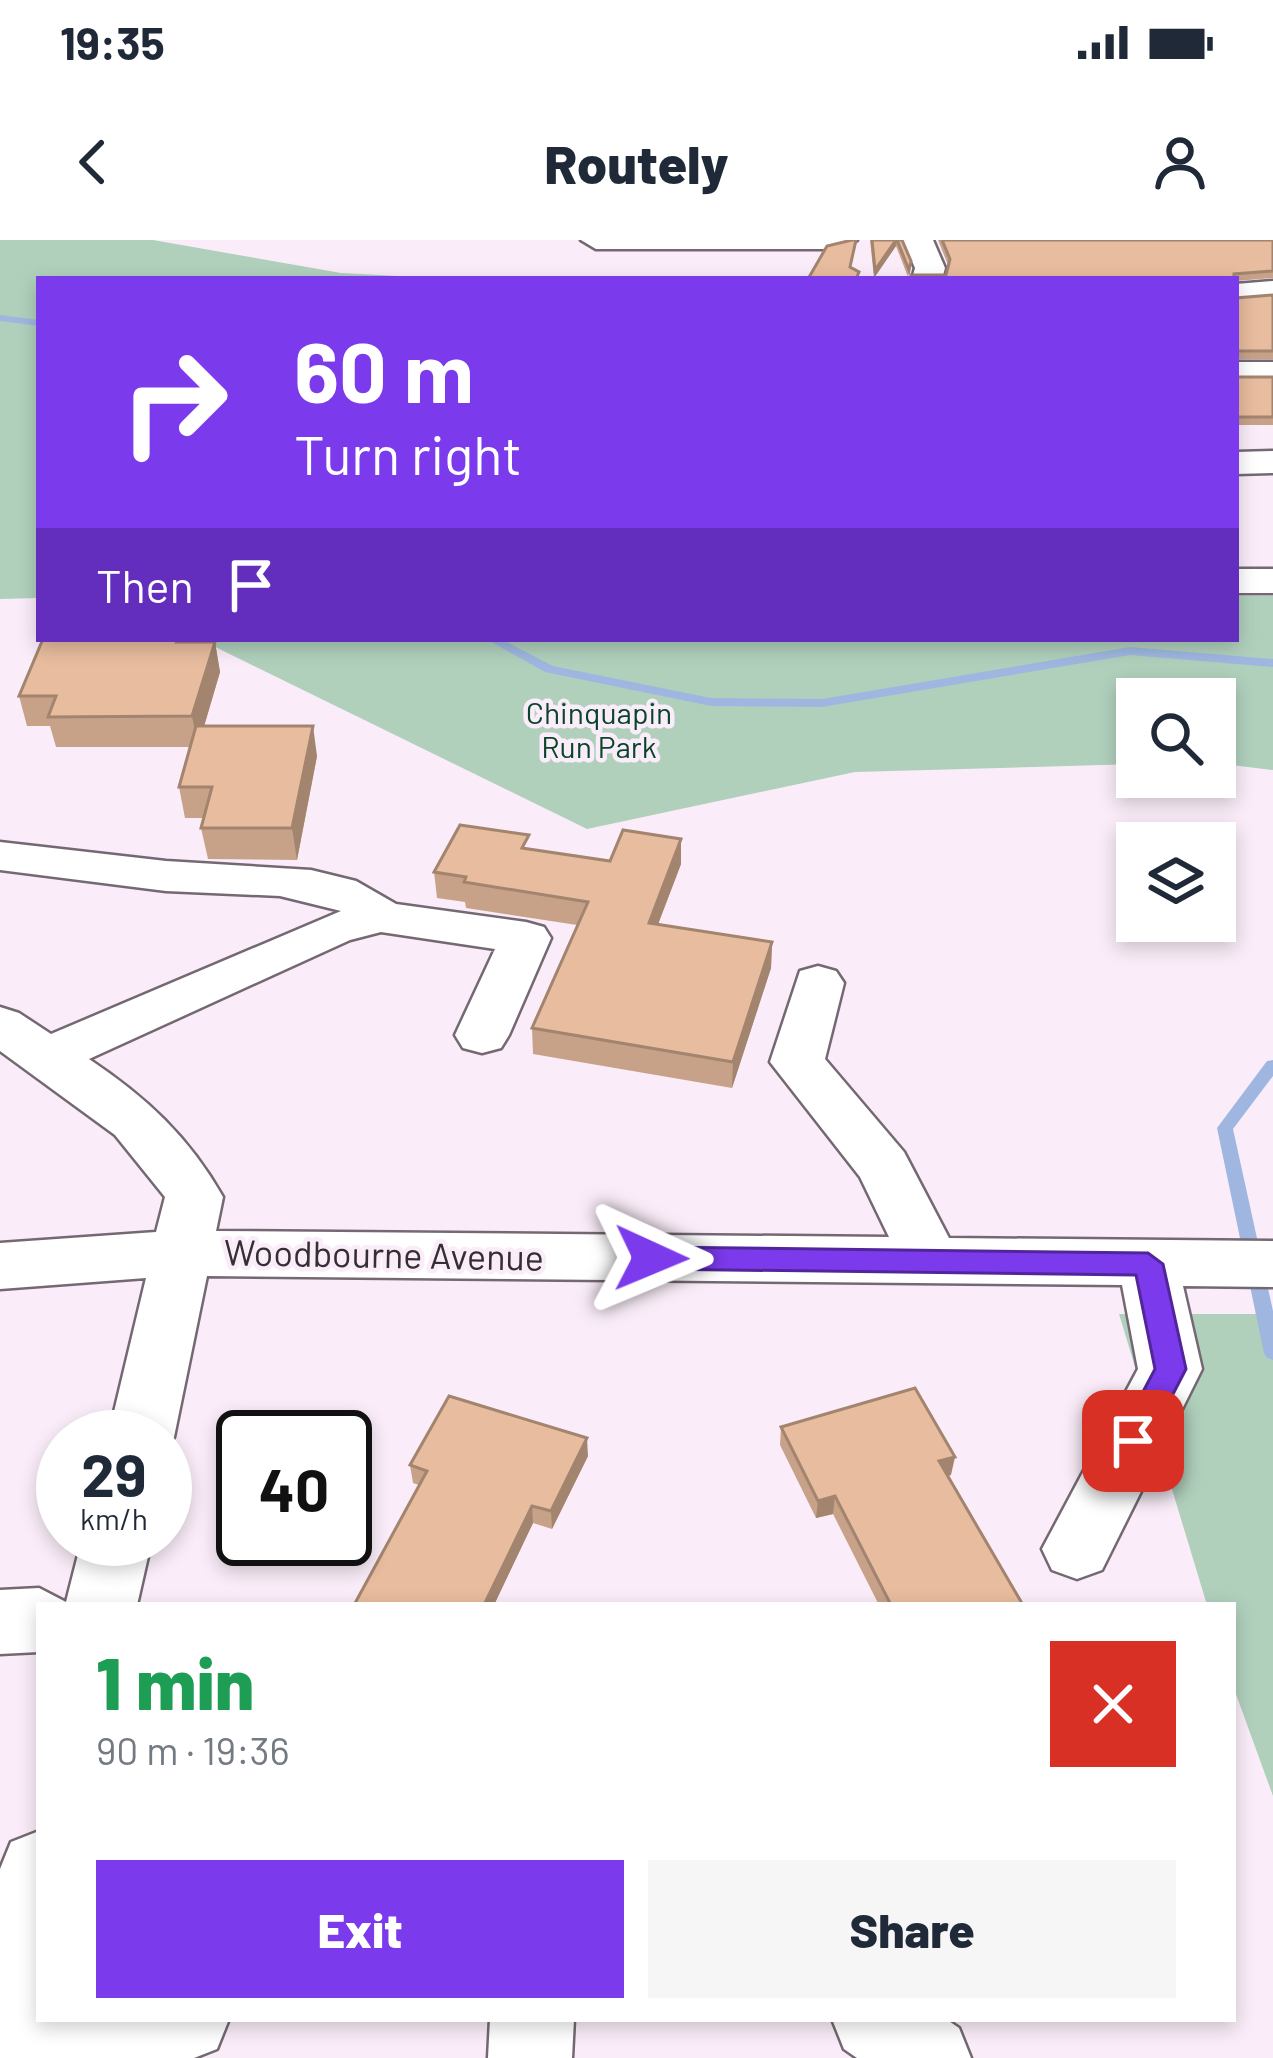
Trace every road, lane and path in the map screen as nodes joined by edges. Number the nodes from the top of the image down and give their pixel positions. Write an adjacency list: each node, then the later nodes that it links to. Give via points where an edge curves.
1 (596, 240): 2 (street)
2 (768, 240): 3 (street); 5 (street)
3 (842, 240)
4 (918, 240): 6 (street)
5 (747, 270)
6 (928, 276)
7 (1273, 290): 8 (street)
8 (1239, 293)
9 (1239, 372): 10 (street)
10 (1273, 372)
11 (1273, 462): 12 (street)
12 (1239, 463)
13 (1239, 581): 14 (street)
14 (1273, 581)
15 (0, 856): 16 (street, via 92,861 170,877 278,880 368,901)
16 (381, 916): 19 (street, via 526,938); 20 (street, via 334,928)
17 (818, 983): 22 (street, via 797,1062 884,1168)
18 (0, 1025): 20 (street)
19 (482, 1035)
20 (44, 1058): 21 (street, via 127,1116 186,1179 194,1197)
21 (184, 1253): 22 (street, Woodbourne Avenue); 25 (street, Woodbourne Avenue); 26 (street)
22 (931, 1261): 23 (street, Woodbourne Avenue)
23 (1123, 1263): 24 (street, Woodbourne Avenue); 27 (street, via 1170,1369)
24 (1273, 1264)
25 (0, 1266)
26 (147, 1410)
27 (1077, 1549)
28 (110, 1566): 29 (street)
29 (102, 1602)
30 (36, 1620): 31 (street)
31 (0, 1622)
32 (36, 1883): 36 (street)
33 (140, 2022): 36 (street)
34 (532, 2022): 37 (street)
35 (878, 2022): 38 (street)
36 (1, 2031)
37 (530, 2058)
38 (929, 2058)

